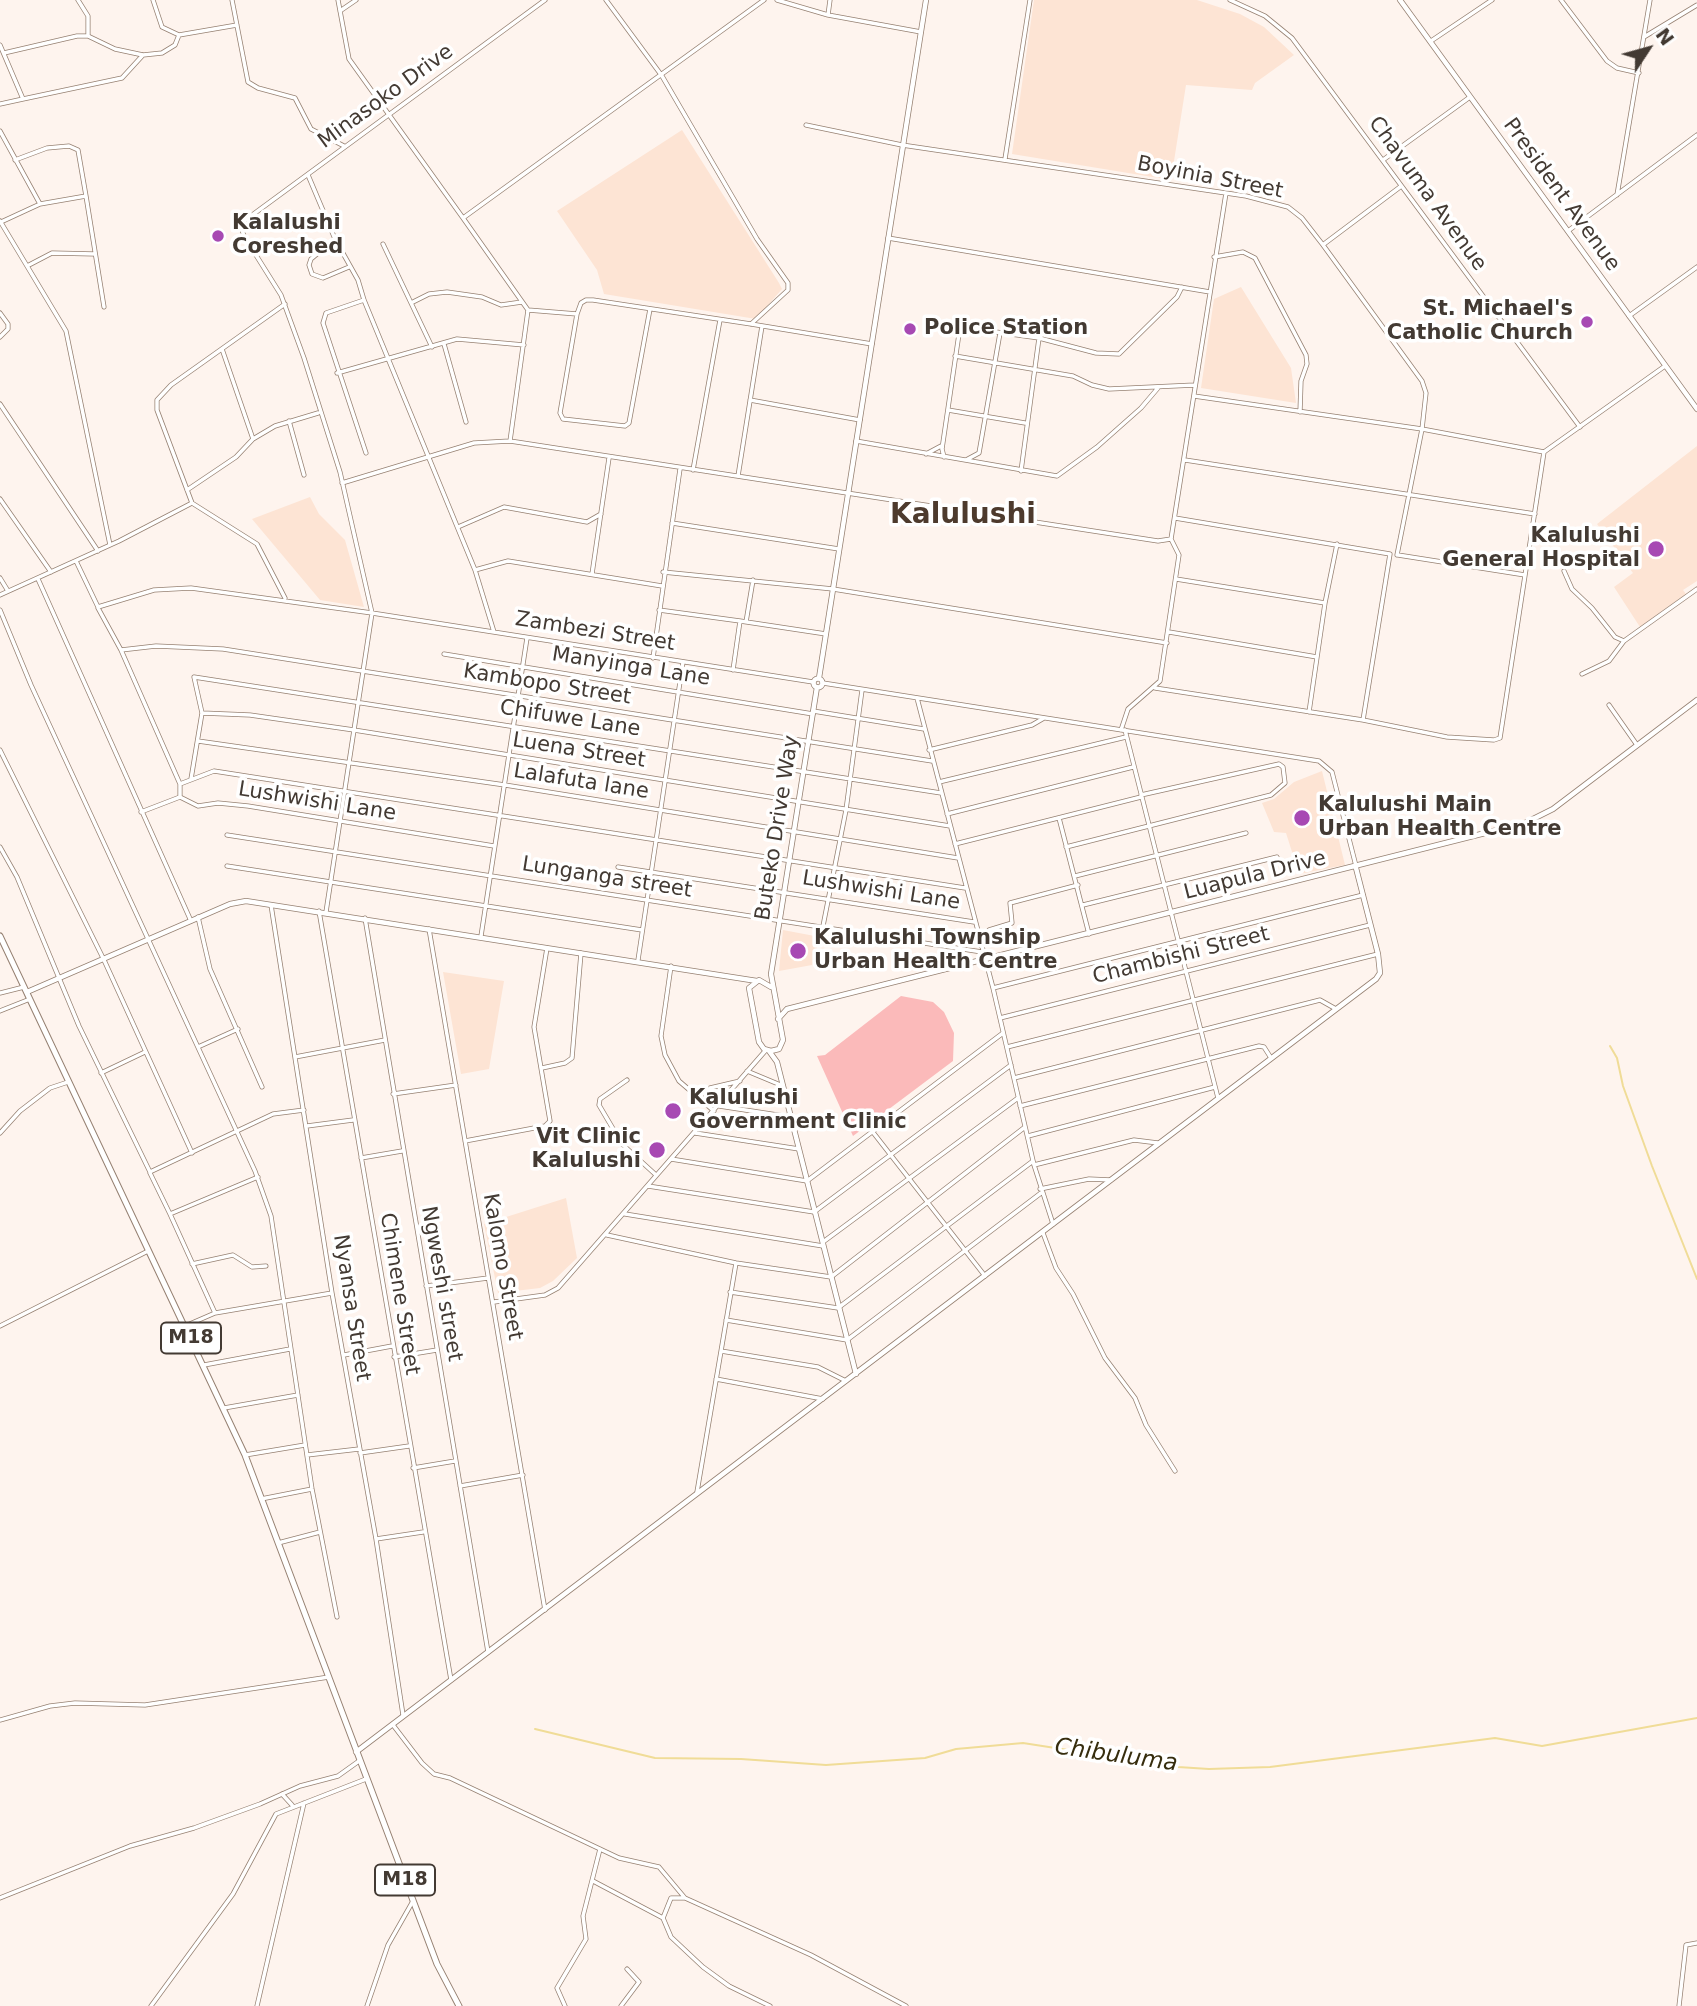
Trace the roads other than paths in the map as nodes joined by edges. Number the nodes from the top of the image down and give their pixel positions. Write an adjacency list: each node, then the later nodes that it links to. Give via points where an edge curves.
1 (78, 0): 24 (street, via 87,9)
2 (153, 0): 23 (street, via 162,27)
3 (232, 0): 21 (street)
4 (338, 0): 19 (street)
5 (356, 0): 19 (street)
6 (545, 0): 35 (street, Minasoko Drive)
7 (606, 0): 31 (street)
8 (764, 0): 31 (street)
9 (777, 0): 20 (street)
10 (830, 0): 20 (street)
11 (926, 0): 22 (street)
12 (1030, 0): 41 (street)
13 (1230, 0): 43 (street, Chavuma Avenue, via 1265,16 1292,38)
14 (1400, 0): 26 (street, President Avenue)
15 (1492, 0): 26 (street)
16 (1561, 0): 30 (street, via 1607,61)
17 (1650, 0): 25 (street)
18 (1697, 5): 25 (street)
19 (340, 11): 35 (street, via 349,59)
20 (828, 15): 22 (street)
21 (237, 25): 23 (street); 40 (street, via 248,82 295,98 311,129)
22 (921, 32): 39 (street)
23 (179, 34): 29 (street, via 175,45 163,53)
24 (88, 36): 28 (street); 29 (street, via 114,49)
25 (1644, 37): 30 (street)
26 (1431, 41): 32 (street, President Avenue)
27 (0, 45): 28 (street)
28 (4, 53): 33 (street)
29 (143, 55): 33 (street, via 122,78)
30 (1639, 73): 47 (street)
31 (662, 76): 50 (street); 75 (street, via 757,239 788,283 788,290)
32 (1470, 97): 43 (street); 52 (street, President Avenue)
33 (23, 99): 34 (street)
34 (0, 104)
35 (387, 115): 40 (street, Minasoko Drive); 50 (street)
36 (806, 125): 39 (street, Boyinia Street)
37 (0, 131): 42 (street)
38 (1697, 136): 47 (street); 52 (street)
39 (902, 145): 41 (street, Boyinia Street); 53 (street)
40 (344, 146): 44 (street, Minasoko Drive)
41 (1005, 159): 46 (street, Boyinia Street)
42 (15, 160): 48 (street, via 47,148 72,147 80,154); 49 (street)
43 (1383, 160): 45 (street, Chavuma Avenue)
44 (308, 174): 54 (street); 67 (street, Minasoko Drive, via 240,224)
45 (1400, 187): 56 (street); 106 (street, Chavuma Avenue)
46 (1226, 193): 56 (street, Boyinia Street, via 1288,207); 58 (street)
47 (1617, 195): 52 (street)
48 (86, 196): 49 (street); 57 (street)
49 (40, 204): 51 (street)
50 (463, 218): 66 (street)
51 (1, 222): 59 (street)
52 (1568, 231): 73 (street, President Avenue)
53 (888, 238): 62 (street); 81 (street)
54 (335, 239): 60 (street); 60 (street, via 311,260 312,274 323,278)
55 (383, 244): 65 (street)
56 (1323, 245): 107 (street, Boyinia Street, via 1422,381 1426,393)
57 (95, 254): 59 (street, via 52,253); 68 (street)
58 (1214, 257): 63 (street); 99 (street, via 1243,252 1255,258 1306,355)
59 (29, 265): 138 (street, via 66,331)
60 (350, 267): 64 (street)
61 (1697, 267): 73 (street)
62 (1182, 287): 63 (street); 79 (street, via 1119,354 1096,353)
63 (1210, 292): 91 (street)
64 (364, 300): 86 (street); 90 (street, via 324,317)
65 (413, 302): 66 (street, via 447,292 501,305); 83 (street)
66 (522, 302): 70 (street)
67 (285, 304): 84 (street); 100 (street)
68 (104, 307)
69 (650, 309): 72 (street, via 589,300 581,303); 72 (street, via 625,426 561,416); 74 (street)
70 (528, 310): 72 (street); 82 (street)
71 (0, 313): 78 (street, via 8,324)
72 (577, 314)
73 (1629, 316): 88 (street, President Avenue)
74 (720, 320): 75 (street); 121 (street)
75 (751, 324): 76 (street)
76 (762, 326): 81 (street); 94 (street)
77 (1000, 332): 79 (street); 85 (street, via 960,327); 87 (street)
78 (0, 337)
79 (1039, 338): 89 (street)
80 (444, 344): 82 (street, via 462,339); 83 (street); 104 (street)
81 (872, 344): 102 (street)
82 (524, 345): 109 (street)
83 (432, 346): 86 (street)
84 (222, 349): 108 (street); 126 (street, via 157,400)
85 (955, 356): 87 (street); 98 (street)
86 (388, 361): 90 (street); 115 (street)
87 (996, 362): 89 (street); 101 (street)
88 (1665, 366): 95 (street, President Avenue); 106 (street)
89 (1035, 369): 92 (street, via 1109,389); 105 (street)
90 (337, 373): 113 (street)
91 (1195, 385): 92 (street); 93 (street)
92 (1158, 388): 122 (street, via 1142,408 1061,474)
93 (1194, 396): 99 (street); 119 (street)
94 (750, 400): 102 (street); 124 (street)
95 (1695, 400): 97 (street, President Avenue)
96 (0, 404): 140 (street)
97 (1697, 409)
98 (948, 410): 101 (street); 111 (street)
99 (1300, 412): 107 (street)
100 (319, 413): 103 (street); 125 (street)
101 (986, 416): 105 (street); 118 (street, via 979,454)
102 (860, 420): 110 (street)
103 (289, 421): 108 (street); 123 (street)
104 (466, 422)
105 (1026, 423): 122 (street)
106 (1580, 427): 112 (street)
107 (1422, 429): 112 (street); 128 (street, Boyinia Street)
108 (253, 439): 126 (street, via 236,457)
109 (510, 441): 115 (street, via 474,443); 117 (street)
110 (856, 441): 114 (street); 127 (street)
111 (942, 444): 114 (street); 116 (street)
112 (1544, 452): 132 (street)
113 (366, 453)
114 (925, 454): 116 (street)
115 (427, 455): 125 (street); 135 (street)
116 (944, 457): 118 (street)
117 (609, 458): 120 (street); 131 (street)
118 (963, 460): 122 (street)
119 (1185, 460): 128 (street); 133 (street)
120 (680, 468): 121 (street); 134 (street)
121 (693, 470): 124 (street)
122 (1021, 471)
123 (304, 475)
124 (738, 477): 127 (street)
125 (342, 483): 164 (street)
126 (187, 490): 130 (street)
127 (848, 494): 136 (street, via 1158,541); 139 (street)
128 (1407, 495): 132 (street); 142 (street, Boyinia Street)
129 (0, 499): 146 (street)
130 (192, 503): 138 (street); 159 (street, via 257,544)
131 (601, 514): 135 (street, via 587,522 504,507); 148 (street)
132 (1535, 514): 149 (street)
133 (1175, 518): 136 (street); 137 (street)
134 (672, 523): 139 (street); 147 (street)
135 (458, 527): 144 (street)
136 (1171, 539): 152 (street, via 1178,550)
137 (1337, 544): 141 (street); 160 (street)
138 (110, 545): 140 (street)
139 (839, 549): 155 (street)
140 (98, 551): 143 (street)
141 (1390, 554): 142 (street); 196 (street)
142 (1397, 555): 149 (street)
143 (76, 561): 146 (street); 161 (street)
144 (475, 570): 148 (street, via 508,561); 166 (street)
145 (1564, 571): 170 (street, via 1572,589 1615,637)
146 (51, 572): 151 (street)
147 (663, 572): 153 (street); 154 (street)
148 (592, 574): 154 (street)
149 (1525, 575): 196 (street, via 1500,738 1439,736)
150 (0, 578): 157 (street)
151 (38, 579): 157 (street); 230 (street)
152 (1176, 579): 160 (street); 167 (street)
153 (753, 580): 155 (street); 165 (street)
154 (662, 586): 163 (street)
155 (833, 589): 168 (street); 171 (street)
156 (1697, 589): 170 (street)
157 (9, 591): 158 (street)
158 (0, 595)
159 (285, 599): 161 (street, Zambezi Street, via 191,588 154,590); 164 (street, Zambezi Street)
160 (1325, 603): 175 (street)
161 (98, 607): 172 (street)
162 (0, 610): 284 (street)
163 (659, 610): 165 (street); 174 (street)
164 (372, 613): 166 (street, Zambezi Street); 179 (street)
165 (743, 621): 168 (street); 178 (street)
166 (494, 632): 169 (street, Zambezi Street)
167 (1169, 632): 171 (street); 175 (street)
168 (826, 634): 181 (street)
169 (527, 638): 174 (street, Zambezi Street); 177 (street)
170 (1624, 641): 180 (street, via 1609,661)
171 (1167, 643): 183 (street)
172 (121, 650): 179 (street, Kambopo Street, via 156,646 223,649); 221 (street)
173 (444, 653): 177 (street, Manyinga Lane)
174 (653, 657): 176 (street, Zambezi Street)
175 (1317, 657): 192 (street)
176 (684, 662): 178 (street, Zambezi Street); 185 (street)
177 (524, 666): 185 (street, Manyinga Lane); 186 (street)
178 (733, 670): 182 (street, Zambezi Street)
179 (364, 672): 186 (street, Kambopo Street); 189 (street)
180 (1582, 674)
181 (821, 680): 182 (street); 184 (street)
182 (815, 685): 191 (street, Buteko Drive Way)
183 (1155, 688): 192 (street); 201 (street, via 1128,709)
184 (862, 689): 187 (street); 194 (street)
185 (680, 691): 191 (street, Manyinga Lane); 197 (street)
186 (519, 695): 197 (street, Kambopo Street); 198 (street)
187 (917, 698): 195 (street); 199 (street)
188 (1697, 700): 205 (street, Luapula Drive)
189 (360, 701): 193 (street, Chifuwe Lane, via 194,677); 198 (street, Chifuwe Lane); 200 (street)
190 (1609, 705): 205 (street)
191 (813, 712): 194 (street, Manyinga Lane); 204 (street, Buteko Drive Way)
192 (1309, 712): 196 (street)
193 (202, 713): 200 (street, Luena Street); 203 (street)
194 (858, 718): 199 (street, Manyinga Lane); 209 (street)
195 (1044, 718): 201 (street); 207 (street)
196 (1363, 720)
197 (674, 722): 204 (street, Kambopo Street); 208 (street)
198 (514, 726): 208 (street, Chifuwe Lane); 210 (street)
199 (924, 729): 207 (street)
200 (354, 730): 210 (street, Luena Street); 213 (street)
201 (1123, 730): 202 (street); 211 (street)
202 (1126, 737): 215 (street); 220 (street)
203 (198, 741): 213 (street, Lalafuta lane); 217 (street)
204 (808, 743): 209 (street, Kambopo Street); 216 (street, Buteko Drive Way)
205 (1637, 745): 253 (street, Luapula Drive, via 1534,820)
206 (0, 750): 291 (street)
207 (929, 750): 212 (street)
208 (670, 751): 216 (street, Chifuwe Lane); 219 (street)
209 (854, 751): 212 (street, Kambopo Street); 218 (street)
210 (509, 756): 219 (street, Luena Street); 222 (street)
211 (1287, 756): 214 (street); 253 (street, via 1319,761 1330,768)
212 (932, 761): 220 (street)
213 (349, 762): 222 (street, Lalafuta lane); 223 (street)
214 (1281, 765): 225 (street); 236 (street, via 1285,783 1275,794)
215 (1133, 767): 225 (street); 231 (street)
216 (803, 772): 218 (street, Chifuwe Lane); 227 (street, Buteko Drive Way)
217 (191, 779): 221 (street); 223 (street, via 214,771)
218 (849, 780): 224 (street, Chifuwe Lane); 228 (street)
219 (666, 781): 227 (street, Luena Street); 229 (street)
220 (939, 782): 224 (street)
221 (180, 784): 226 (street)
222 (505, 785): 229 (street, Lalafuta lane); 232 (street)
223 (345, 792): 232 (street); 234 (street)
224 (941, 793): 231 (street)
225 (1141, 796): 233 (street); 236 (street)
226 (180, 797): 230 (street); 234 (street, Lushwishi Lane, via 198,806 218,803)
227 (799, 803): 228 (street, Luena Street); 237 (street, Buteko Drive Way)
228 (846, 810): 235 (street, Luena Street); 240 (street)
229 (661, 811): 237 (street, Lalafuta lane); 241 (street)
230 (141, 812): 274 (street)
231 (947, 814): 235 (street)
232 (499, 815): 241 (street); 244 (street)
233 (1059, 818): 242 (street); 245 (street)
234 (341, 821): 244 (street, Lushwishi Lane); 246 (street)
235 (950, 825): 242 (street)
236 (1149, 826): 245 (street); 247 (street)
237 (795, 832): 240 (street, Lalafuta lane); 250 (street, Buteko Drive Way)
238 (1246, 833): 247 (street)
239 (227, 835): 246 (street, Lunganga street)
240 (840, 839): 249 (street, Lalafuta lane); 254 (street)
241 (655, 841): 250 (street); 255 (street)
242 (955, 844): 249 (street)
243 (0, 846): 297 (street)
244 (494, 846): 256 (street)
245 (1066, 847): 257 (street)
246 (336, 851): 256 (street, Lunganga street); 258 (street)
247 (1157, 855): 257 (street); 260 (street)
248 (1277, 857): 260 (street)
249 (958, 858): 261 (street)
250 (790, 862): 254 (street); 262 (street, Buteko Drive Way)
251 (228, 866): 258 (street)
252 (618, 867): 255 (street, Lushwishi Lane)
253 (1356, 867): 263 (street); 271 (street, Luapula Drive)
254 (834, 869): 261 (street); 264 (street)
255 (650, 870): 262 (street, Lushwishi Lane); 265 (street)
256 (490, 876): 265 (street, Lunganga street); 268 (street)
257 (1075, 876): 259 (street)
258 (331, 881): 268 (street); 270 (street)
259 (1078, 885): 267 (street); 287 (street, via 1010,903 1012,922 989,930)
260 (1166, 886): 267 (street); 271 (street)
261 (965, 888): 276 (street)
262 (785, 891): 264 (street, Lushwishi Lane); 275 (street, Buteko Drive Way)
263 (1363, 895): 277 (street); 285 (street)
264 (830, 899): 276 (street, Lushwishi Lane); 278 (street)
265 (646, 900): 275 (street, Lunganga street); 280 (street)
266 (270, 903): 269 (street); 272 (street, via 230,904); 321 (street, Nyansa Street)
267 (1083, 905): 281 (street)
268 (485, 906): 280 (street); 283 (street)
269 (319, 911): 270 (street); 316 (street, Chimene Street)
270 (326, 912): 273 (street)
271 (1172, 913): 281 (street, Luapula Drive); 285 (street)
272 (198, 917): 274 (street); 311 (street, via 210,969)
273 (365, 918): 279 (street); 314 (street, Ngweshi street)
274 (191, 921): 284 (street)
275 (779, 921): 278 (street, Lunganga street); 295 (street, Buteko Drive Way)
276 (974, 922): 287 (street)
277 (1370, 925): 289 (street); 294 (street, Chambishi Street)
278 (823, 926): 287 (street, Lunganga street)
279 (429, 929): 283 (street); 333 (street, Kalomo Street)
280 (642, 930): 290 (street)
281 (1089, 934): 292 (street, Luapula Drive)
282 (0, 936): 303 (main road, M18)
283 (481, 936): 286 (street)
284 (149, 940): 291 (street); 315 (street)
285 (1177, 942): 294 (street); 301 (street)
286 (547, 946): 288 (street); 326 (street, via 534,1027)
287 (982, 949): 292 (street)
288 (581, 952): 290 (street); 326 (street, via 572,1058)
289 (1378, 954): 304 (street); 307 (street, via 1380,973 1376,979)
290 (638, 960): 293 (street)
291 (104, 961): 297 (street); 320 (street)
292 (985, 961): 301 (street); 306 (street, Luapula Drive)
293 (671, 965): 296 (street); 340 (street, via 662,1043 671,1069)
294 (1186, 971): 304 (street); 310 (street, Chambishi Street)
295 (771, 974): 298 (street); 299 (street, Buteko Drive Way)
296 (739, 977): 298 (street); 300 (street)
297 (60, 979): 303 (street); 328 (street)
298 (760, 981): 299 (street); 300 (street)
299 (771, 987): 305 (street, Buteko Drive Way)
300 (749, 988): 319 (street, via 759,1042)
301 (993, 988): 310 (street)
302 (0, 993): 303 (street)
303 (27, 993): 308 (street); 331 (main road, M18)
304 (1193, 1000): 312 (street); 318 (street)
305 (775, 1003): 306 (street); 309 (street, Buteko Drive Way)
306 (787, 1009): 309 (street)
307 (1336, 1009): 312 (street, via 1320,1000); 323 (street)
308 (0, 1011)
309 (778, 1018): 317 (street, Buteko Drive Way, via 783,1037)
310 (1000, 1018): 313 (street)
311 (239, 1029): 315 (street); 335 (street)
312 (1201, 1030): 322 (street); 329 (street)
313 (1003, 1033): 318 (street); 350 (street)
314 (384, 1040): 316 (street); 337 (street, Ngweshi street)
315 (198, 1047): 349 (street)
316 (342, 1047): 321 (street); 346 (street, Chimene Street)
317 (780, 1047): 319 (street); 324 (street, Buteko Drive Way)
318 (1007, 1047): 325 (street)
319 (767, 1051): 324 (street); 327 (street)
320 (145, 1052): 328 (street); 358 (street)
321 (295, 1057): 343 (street, Nyansa Street)
322 (1209, 1059): 323 (street, via 1262,1046); 336 (street); 342 (street)
323 (1272, 1059): 339 (street)
324 (777, 1062): 334 (street)
325 (1011, 1065): 329 (street); 359 (street)
326 (542, 1068): 354 (street, via 548,1124)
327 (747, 1071): 332 (street); 334 (street)
328 (102, 1073): 363 (street)
329 (1014, 1078): 338 (street)
330 (627, 1080): 364 (street, via 599,1105 622,1144)
331 (70, 1081): 351 (street, via 50,1088); 381 (main road, M18)
332 (740, 1081): 340 (street, via 710,1088); 341 (street)
333 (456, 1085): 337 (street); 354 (street, Kalomo Street)
334 (783, 1086): 345 (street)
335 (262, 1087)
336 (1215, 1087): 339 (street); 353 (street)
337 (393, 1094): 357 (street, Ngweshi street)
338 (1018, 1098): 342 (street); 366 (street)
339 (1219, 1100): 355 (street)
340 (703, 1101): 344 (street)
341 (719, 1106): 344 (street); 345 (street)
342 (1020, 1106): 348 (street)
343 (304, 1110): 347 (street, Nyansa Street); 349 (street, via 273,1115)
344 (714, 1111): 352 (street)
345 (790, 1117): 356 (street)
346 (354, 1120): 347 (street); 360 (street, Chimene Street)
347 (307, 1126): 390 (street, Nyansa Street)
348 (1026, 1127): 353 (street); 371 (street)
349 (236, 1131): 358 (street); 365 (street)
350 (872, 1131): 359 (street); 368 (street)
351 (0, 1133)
352 (695, 1133): 356 (street); 361 (street)
353 (1028, 1136): 362 (street)
354 (464, 1141): 387 (street, Kalomo Street)
355 (1160, 1144): 362 (street, via 1134,1140); 367 (street)
356 (799, 1149): 368 (street)
357 (402, 1151): 360 (street); 388 (street, Ngweshi street)
358 (192, 1153): 363 (street)
359 (891, 1155): 366 (street); 372 (street)
360 (361, 1158): 399 (street, Chimene Street)
361 (671, 1158): 364 (street); 368 (street)
362 (1034, 1163): 370 (street); 376 (street)
363 (149, 1172): 373 (street)
364 (656, 1175): 369 (street)
365 (258, 1177): 373 (street); 391 (street, via 272,1219)
366 (911, 1179): 371 (street); 379 (street)
367 (1113, 1180): 370 (street, via 1089,1179); 375 (street)
368 (807, 1181): 372 (street)
369 (648, 1186): 372 (street); 374 (street)
370 (1041, 1191): 375 (street); 380 (street)
371 (929, 1201): 376 (street); 386 (street)
372 (814, 1212): 379 (street)
373 (170, 1214): 383 (street)
374 (625, 1214): 378 (street); 379 (street)
375 (1053, 1225): 377 (street)
376 (947, 1226): 380 (street); 393 (street)
377 (1043, 1233): 385 (street); 419 (street, via 1056,1268 1105,1358 1135,1398)
378 (607, 1235): 382 (street); 392 (street, via 558,1288 545,1295)
379 (823, 1244): 386 (street)
380 (964, 1250): 385 (street); 398 (street)
381 (148, 1251): 396 (street); 397 (main road, M18)
382 (736, 1263): 386 (street); 389 (street)
383 (192, 1264): 384 (street, via 233,1255 254,1267); 394 (street)
384 (266, 1266)
385 (985, 1276): 406 (street)
386 (831, 1277): 393 (street)
387 (488, 1278): 388 (street); 392 (street, Kalomo Street)
388 (426, 1286): 401 (street, Ngweshi street)
389 (730, 1292): 393 (street); 395 (street)
390 (332, 1293): 391 (street); 403 (street, Nyansa Street)
391 (284, 1301): 394 (street); 400 (street)
392 (493, 1302): 420 (street, Kalomo Street)
393 (838, 1308): 398 (street)
394 (215, 1313): 397 (street)
395 (726, 1320): 398 (street); 402 (street)
396 (0, 1326)
397 (185, 1326): 405 (main road, M18)
398 (847, 1340): 406 (street)
399 (392, 1346): 403 (street); 404 (street, Chimene Street)
400 (290, 1349): 405 (street); 409 (street)
401 (437, 1350): 404 (street); 417 (street, Ngweshi street)
402 (722, 1352): 407 (street); 408 (street, via 818,1367)
403 (344, 1355): 414 (street, Nyansa Street)
404 (394, 1357): 413 (street, Chimene Street)
405 (204, 1365): 411 (main road, M18)
406 (856, 1374): 408 (street)
407 (716, 1379): 410 (street); 423 (street)
408 (846, 1381): 410 (street)
409 (298, 1395): 411 (street); 412 (street)
410 (823, 1399): 423 (street)
411 (224, 1408): 415 (main road, M18)
412 (305, 1445): 415 (street); 416 (street)
413 (409, 1446): 414 (street); 418 (street, Chimene Street)
414 (359, 1451): 416 (street); 427 (street, Nyansa Street)
415 (245, 1455): 424 (main road, M18)
416 (307, 1455): 422 (street)
417 (455, 1461): 418 (street); 421 (street, Ngweshi street)
418 (413, 1468): 426 (street, Chimene Street)
419 (1175, 1471)
420 (523, 1475): 421 (street); 429 (street, Kalomo Street)
421 (460, 1486): 431 (street, Ngweshi street)
422 (312, 1489): 424 (street); 425 (street)
423 (696, 1496): 429 (street)
424 (261, 1499): 428 (main road, M18)
425 (320, 1532): 428 (street); 430 (street)
426 (423, 1532): 427 (street); 433 (street, Chimene Street)
427 (376, 1539): 434 (street, Nyansa Street)
428 (278, 1543): 432 (main road, M18)
429 (545, 1610): 431 (street)
430 (337, 1617)
431 (488, 1654): 433 (street)
432 (329, 1677): 435 (street, via 145,1705 50,1706); 437 (main road, M18)
433 (451, 1682): 434 (street)
434 (403, 1717): 436 (street)
435 (0, 1720)
436 (393, 1725): 437 (street); 443 (street, via 429,1771)
437 (356, 1752): 438 (main road, M18)
438 (359, 1761): 439 (main road, M18); 440 (street, via 338,1776)
439 (366, 1779): 441 (street); 447 (main road, M18)
440 (282, 1794): 442 (street); 445 (street, via 194,1828 130,1846)
441 (304, 1802): 442 (street); 452 (street)
442 (293, 1806): 451 (street, via 276,1814 233,1894)
443 (600, 1849): 444 (street); 446 (street, via 659,1867)
444 (593, 1881): 448 (street); 455 (street, via 583,1916 586,1940 557,1988)
445 (0, 1898)
446 (685, 1898): 448 (street, via 671,1898); 458 (street, via 811,1955)
447 (413, 1901): 453 (street, via 388,1945); 454 (main road, M18)
448 (663, 1919): 457 (street, via 671,1937 702,1967 735,1990)
449 (1697, 1943): 459 (street, via 1686,1945)
450 (627, 1969): 456 (street, via 639,1982)
451 (151, 2006)
452 (257, 2006)
453 (367, 2006)
454 (459, 2006)
455 (565, 2006)
456 (621, 2006)
457 (770, 2006)
458 (906, 2006)
459 (1679, 2006)

